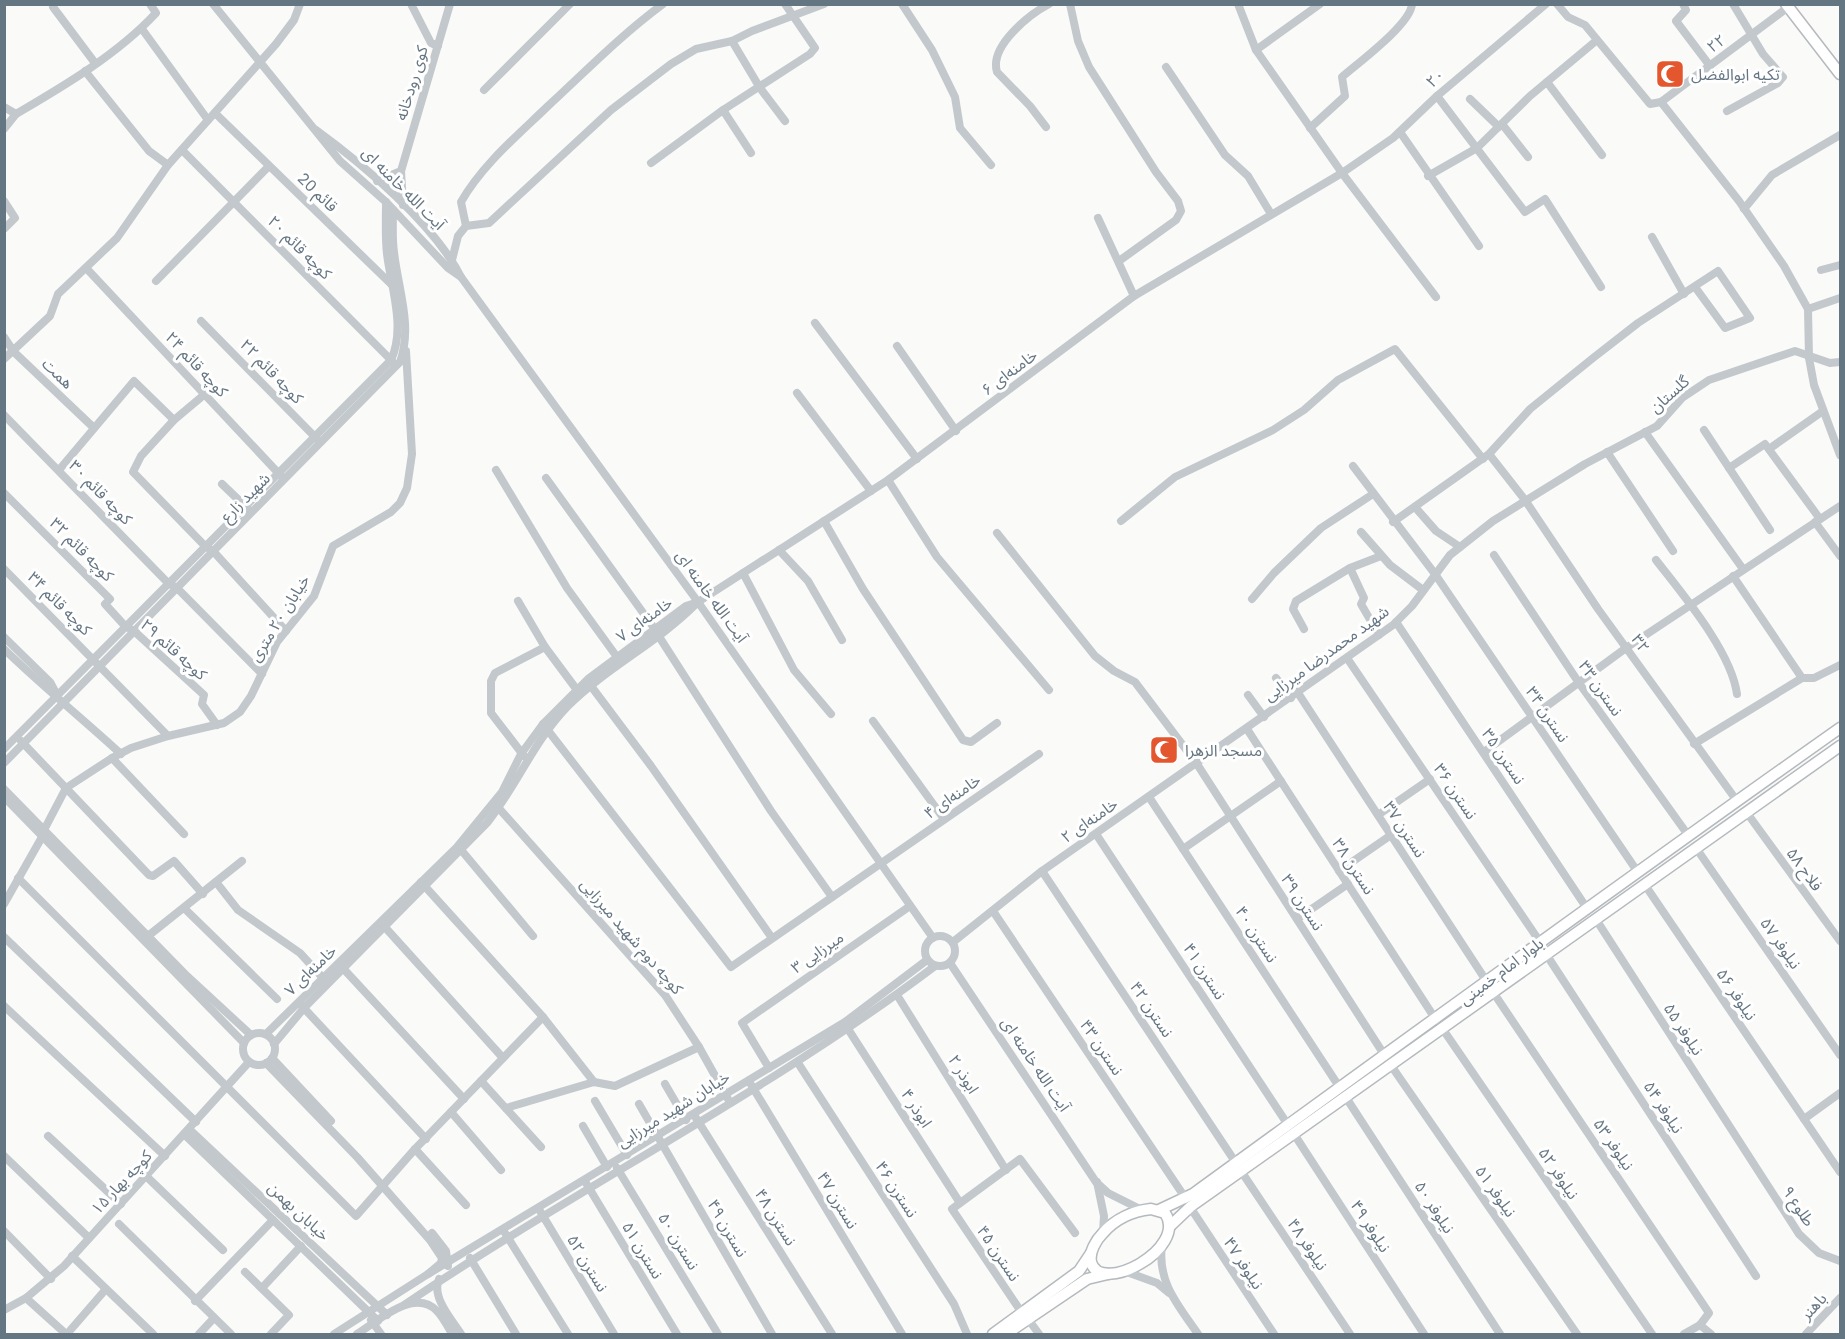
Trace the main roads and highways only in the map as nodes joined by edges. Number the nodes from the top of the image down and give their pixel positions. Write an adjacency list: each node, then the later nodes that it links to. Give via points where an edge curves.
1 (1788, 5): 2 (main road)
2 (1840, 74)
3 (1840, 728): 5 (main road, بلوار امام خمینی)
4 (1840, 746): 6 (main road, بلوار امام خمینی)
5 (1787, 765): 6 (main road); 7 (main road, بلوار امام خمینی, via 1586,907)
6 (1796, 778): 7 (main road, بلوار امام خمینی, via 1597,921)
7 (1490, 987): 8 (main road, بلوار امام خمینی)
8 (1188, 1203): 9 (main road, بلوار امام خمینی); 10 (main road, بلوار امام خمینی)
9 (1159, 1210): 10 (main road, via 1165,1213); 11 (main road, via 1142,1210 1121,1218 1103,1232)
10 (1170, 1226): 12 (main road, via 1162,1244 1149,1258)
11 (1091, 1252): 12 (main road, via 1095,1269); 13 (main road, via 1079,1271)
12 (1109, 1274): 13 (main road, via 1087,1279)
13 (1025, 1316): 14 (main road); 15 (main road)
14 (993, 1335)
15 (1006, 1335)

